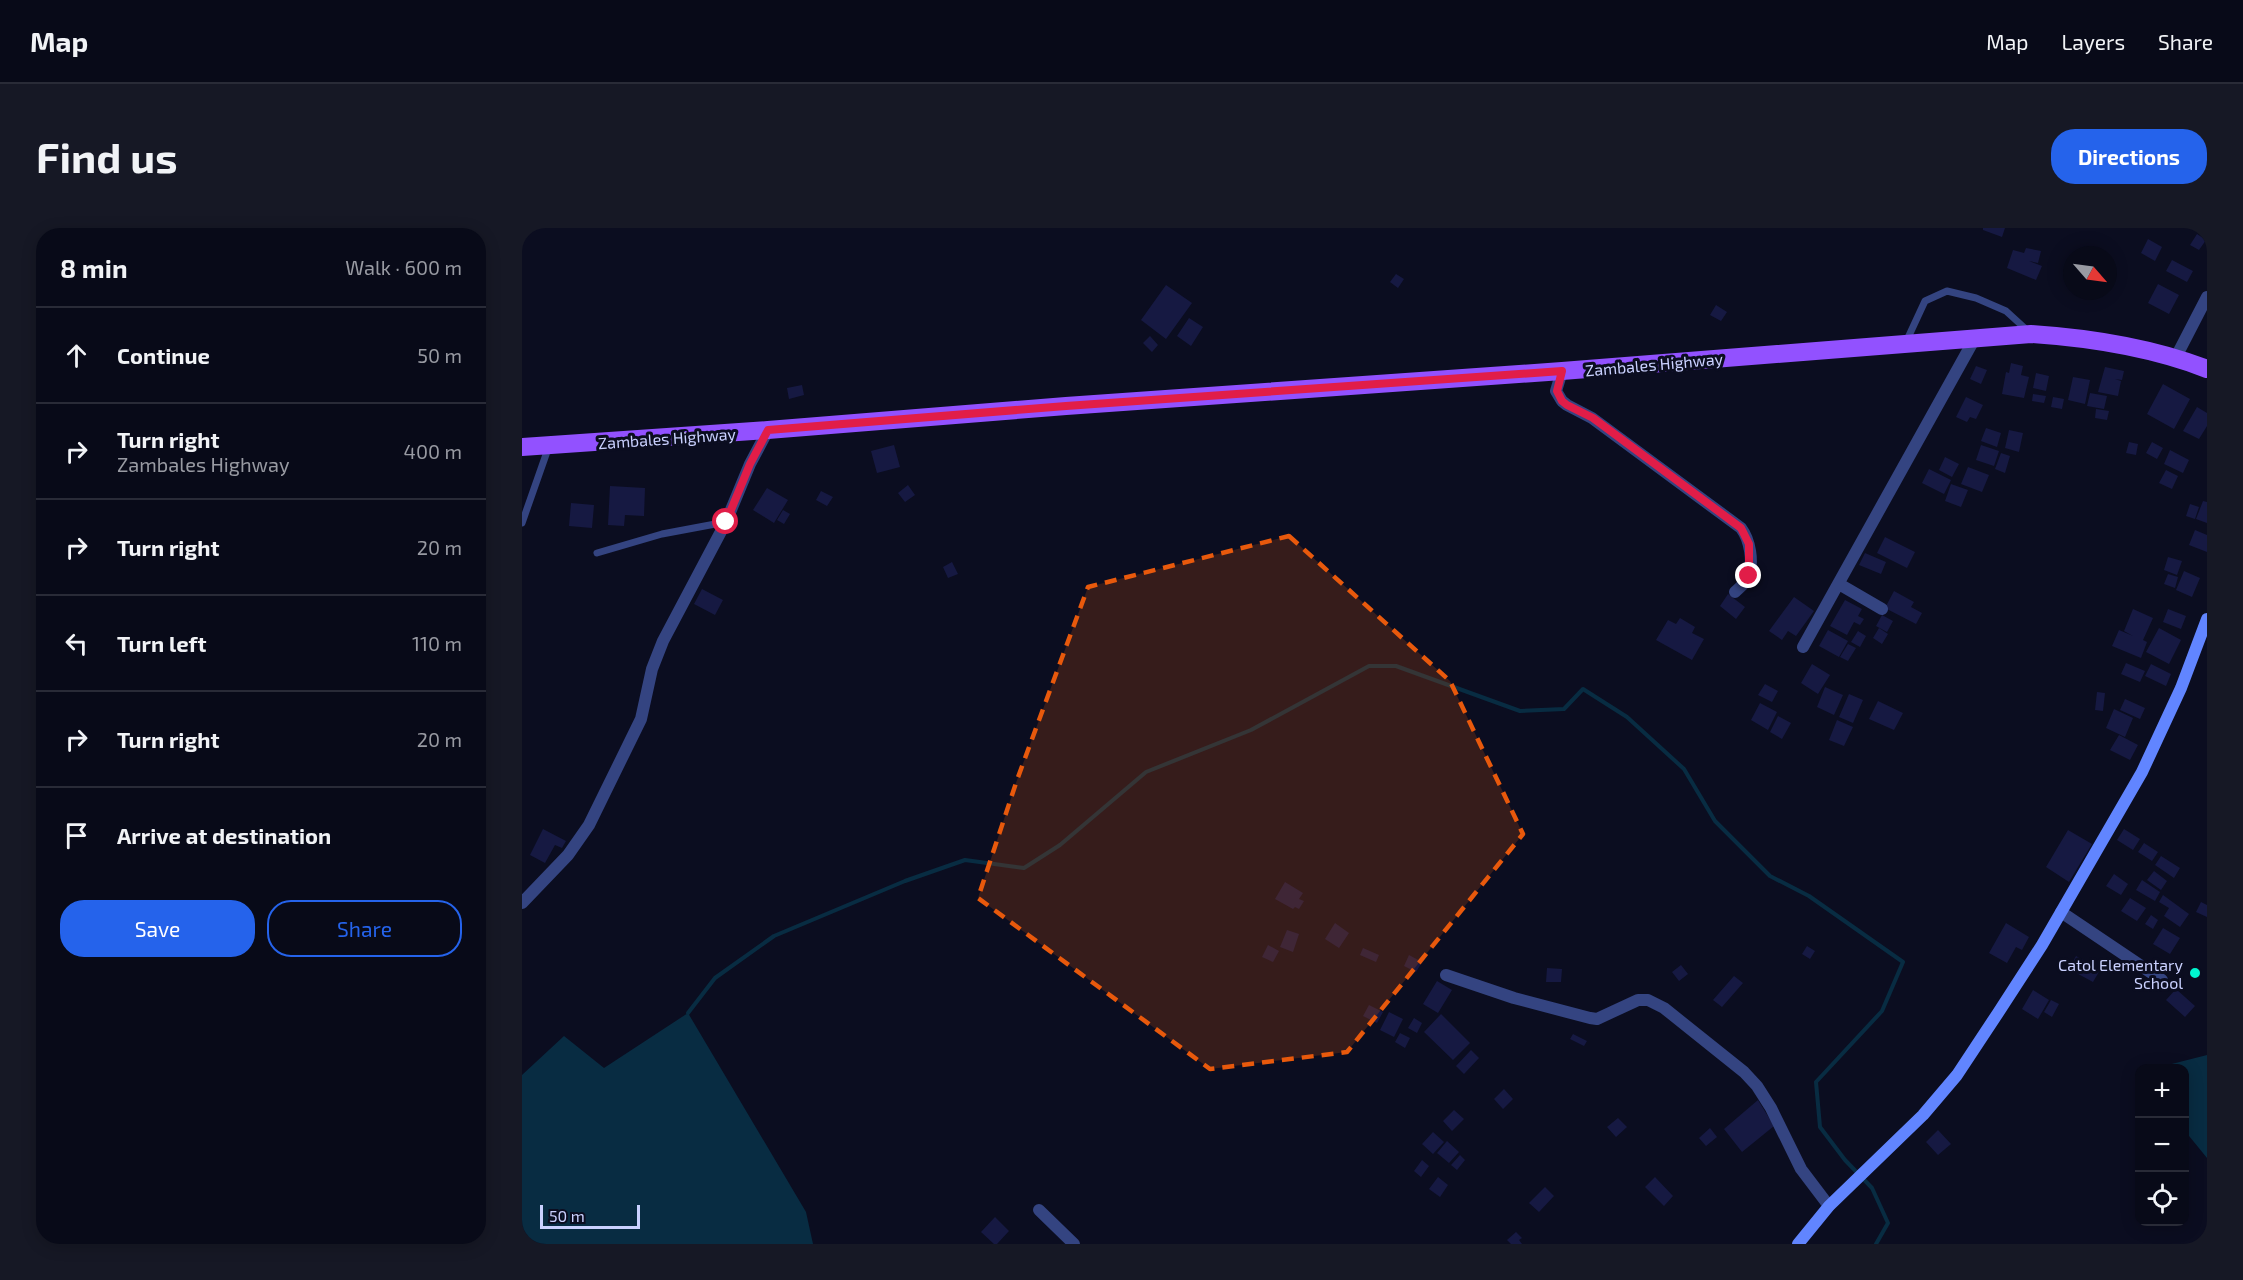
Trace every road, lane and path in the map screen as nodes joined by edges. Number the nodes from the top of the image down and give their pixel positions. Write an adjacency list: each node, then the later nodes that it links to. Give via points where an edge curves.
1 (2207, 297): 5 (street)
2 (2031, 334): 3 (main road, Zambales Highway); 4 (lane, via 2006,311 1947,291 1925,301); 5 (main road, Zambales Highway, via 2112,342)
3 (1976, 338): 4 (main road, Zambales Highway); 14 (street)
4 (1905, 343): 7 (main road, Zambales Highway)
5 (2176, 357): 6 (main road, Zambales Highway)
6 (2207, 369)
7 (1562, 371): 8 (main road, Zambales Highway); 15 (street, via 1557,391 1562,401 1593,418 1741,528 1749,544 1749,576)
8 (768, 430): 9 (main road, Zambales Highway); 11 (street)
9 (549, 446): 10 (main road, Zambales Highway); 12 (lane)
10 (522, 447)
11 (726, 522): 13 (lane, via 662,534); 19 (street, via 663,641 641,719 589,825 568,855)
12 (522, 523)
13 (597, 553)
14 (1839, 584): 16 (street); 18 (street)
15 (1735, 592)
16 (1882, 609)
17 (2207, 619): 20 (street, via 2181,688 2142,772)
18 (1803, 646)
19 (522, 903)
20 (2061, 912): 22 (street); 23 (street, via 1957,1075 1923,1115)
21 (1446, 975): 23 (street, via 1590,1018 1598,1019 1638,1000 1664,1008 1757,1086 1801,1169)
22 (2162, 980)
23 (1833, 1202): 26 (street)
24 (1039, 1210): 25 (street)
25 (1074, 1244)
26 (1798, 1244)

